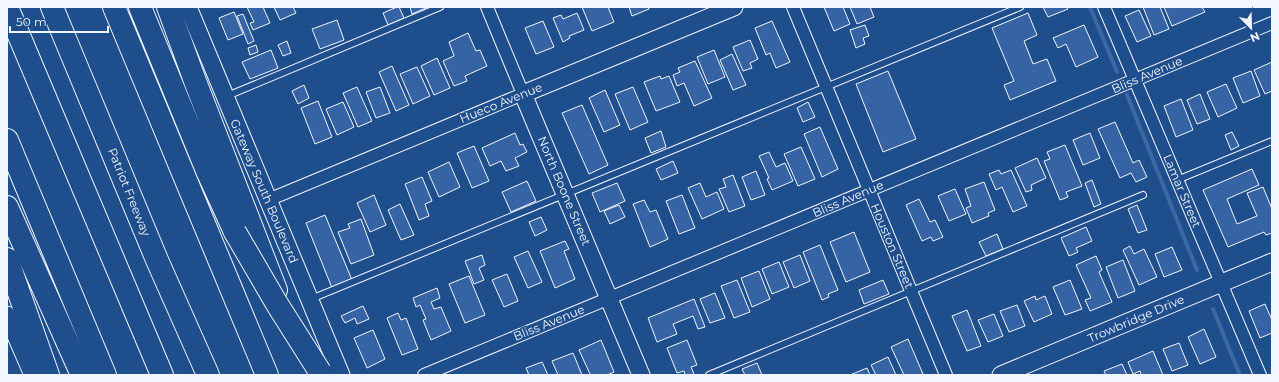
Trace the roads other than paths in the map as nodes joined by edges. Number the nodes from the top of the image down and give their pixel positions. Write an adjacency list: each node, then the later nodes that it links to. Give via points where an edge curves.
1 (7, 7): 38 (highway)
2 (52, 7): 39 (highway, Patriot Freeway, via 157,260)
3 (114, 7): 40 (highway)
4 (140, 7): 33 (highway, bridge, via 235,232 277,304)
5 (168, 7): 33 (highway, via 195,81)
6 (188, 7): 17 (main road, Gateway South Boulevard)
7 (440, 7): 17 (lane)
8 (487, 7): 16 (street, North Boone Street)
9 (734, 7): 16 (main road, Hueco Avenue)
10 (793, 7): 15 (street, Houston Street)
11 (1020, 7): 15 (lane)
12 (1104, 7): 14 (street, Lamar Street)
13 (1272, 23): 14 (street, Bliss Avenue)
14 (1135, 80): 20 (street, Lamar Street); 21 (street, Bliss Avenue)
15 (826, 86): 21 (street, Houston Street); 22 (lane)
16 (523, 94): 22 (main road, North Boone Street); 24 (street, Hueco Avenue)
17 (225, 97): 24 (main road, Gateway South Boulevard)
18 (7, 140): 37 (highway)
19 (1272, 141): 20 (lane)
20 (1177, 180): 28 (street, Lamar Street)
21 (869, 190): 29 (street, Houston Street); 30 (street, Bliss Avenue)
22 (566, 195): 30 (main road, North Boone Street); 31 (lane)
23 (1143, 195): 29 (lane)
24 (268, 200): 31 (main road, Gateway South Boulevard)
25 (7, 207): 36 (highway)
26 (7, 259): 35 (highway)
27 (1272, 262): 28 (main road, Trowbridge Drive)
28 (1221, 284): 45 (main road, Trowbridge Drive); 46 (street, Lamar Street)
29 (911, 292): 43 (lane); 44 (street, Houston Street)
30 (609, 299): 41 (street, Bliss Avenue); 42 (main road, North Boone Street)
31 (310, 300): 33 (main road, Gateway South Boulevard)
32 (7, 315): 34 (main road)
33 (323, 374)
34 (33, 375)
35 (48, 375)
36 (82, 375)
37 (105, 375)
38 (162, 375)
39 (208, 375)
40 (267, 375)
41 (424, 375)
42 (641, 375)
43 (709, 375)
44 (946, 375)
45 (1001, 375)
46 (1260, 375)

